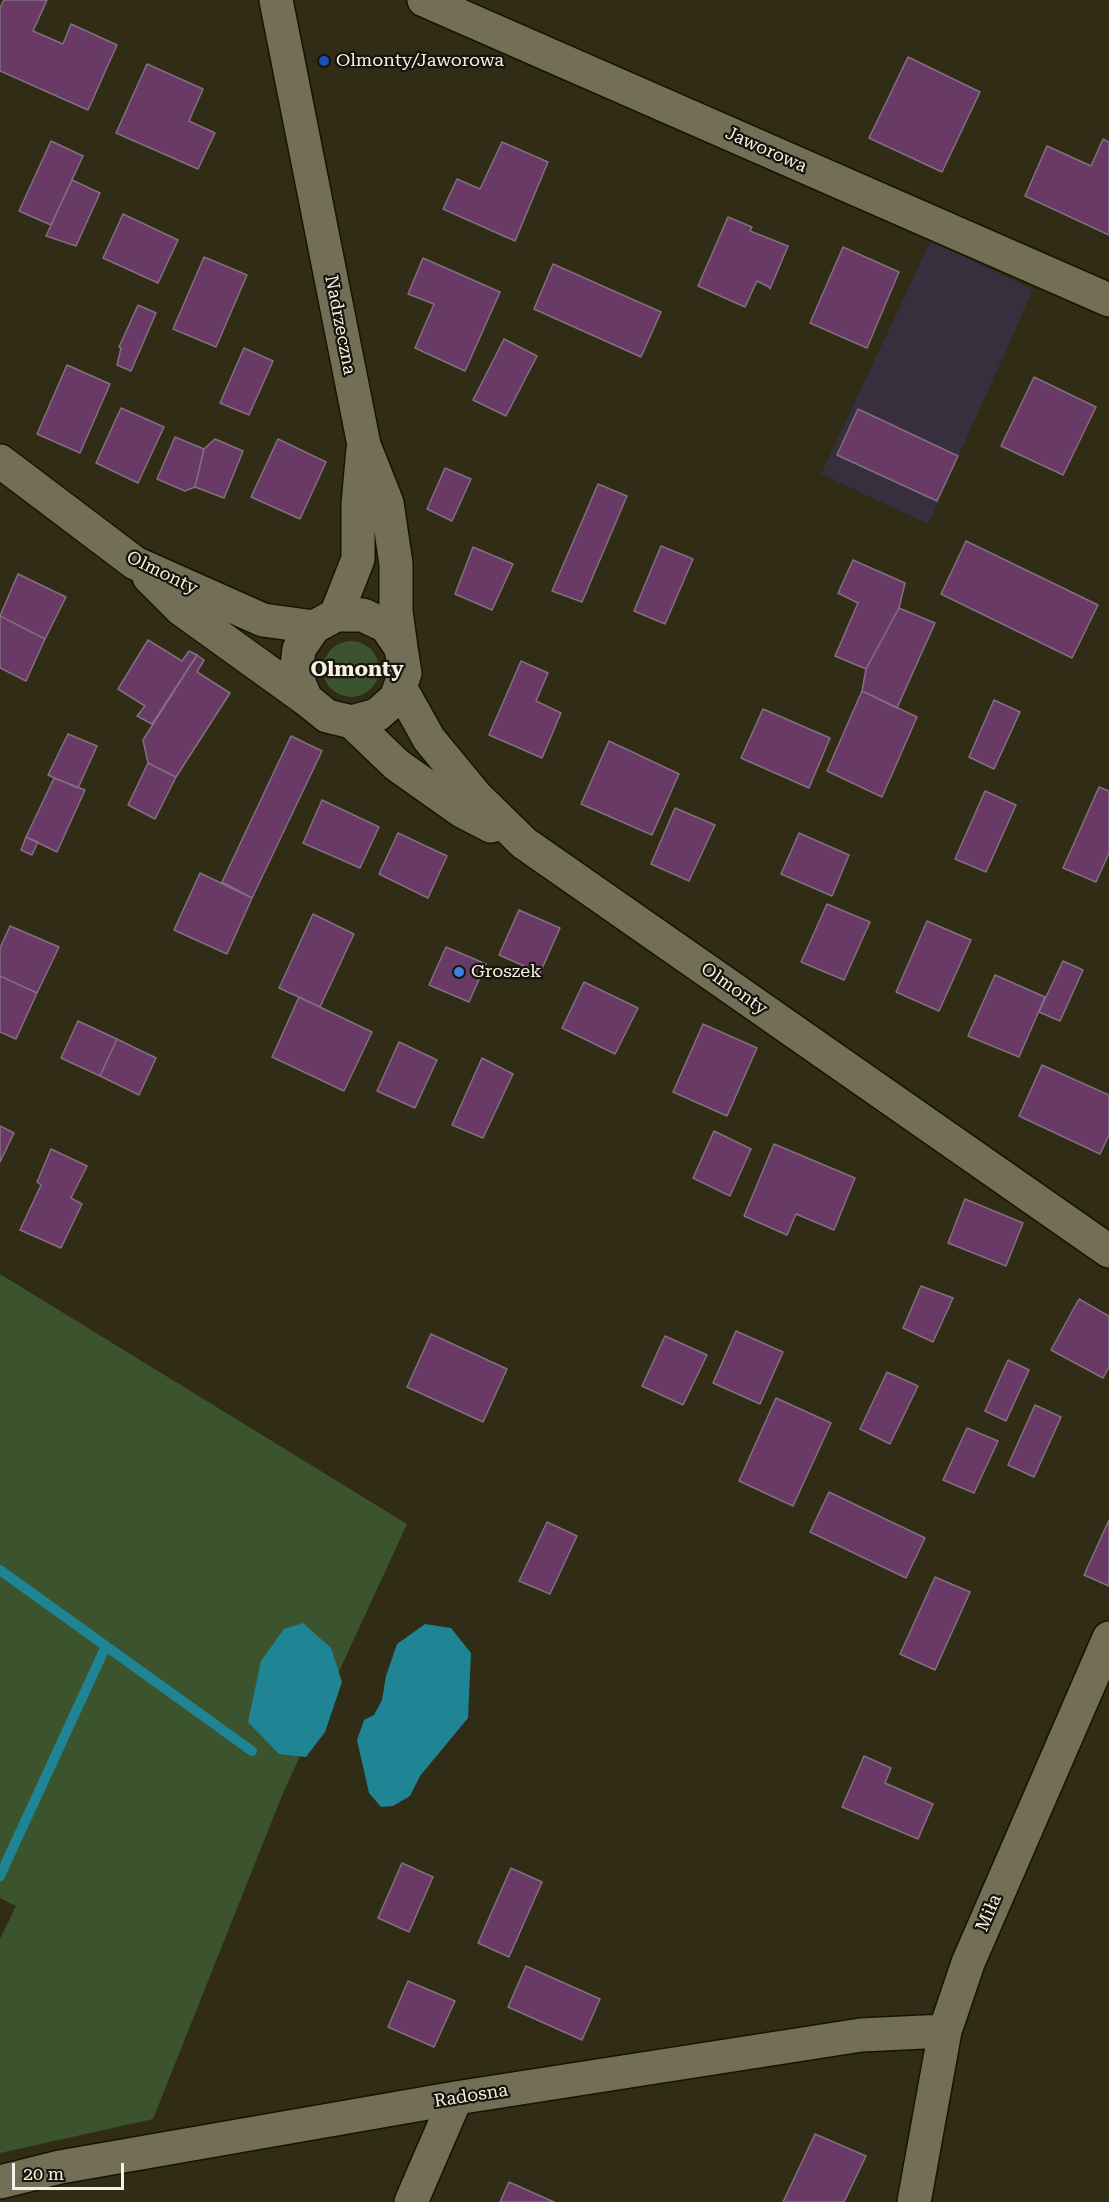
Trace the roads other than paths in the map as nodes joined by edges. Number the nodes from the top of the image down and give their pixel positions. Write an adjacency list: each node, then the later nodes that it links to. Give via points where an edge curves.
1 (276, 0): 4 (street, Nadrzeczna)
2 (424, 0): 3 (street, Jaworowa)
3 (1109, 300)
4 (363, 445): 7 (street, via 358,559); 8 (street, Nadrzeczna, via 387,502 396,564)
5 (0, 461): 6 (street, Olmonty)
6 (135, 563): 7 (street, Olmonty, via 263,620); 10 (street, via 181,609)
7 (325, 621): 8 (street, via 363,615 386,626); 10 (street, via 299,649 296,675)
8 (401, 648): 9 (street, via 405,674)
9 (400, 687): 11 (street, via 396,698 377,716); 12 (street, Olmonty, via 429,739 476,796)
10 (306, 699): 11 (street, via 327,716)
11 (352, 722): 12 (street, via 397,765 462,811)
12 (524, 843): 13 (street, Olmonty)
13 (1109, 1251)
14 (1109, 1638): 15 (street, Miła, via 968,1963)
15 (945, 2031): 16 (street, Radosna, via 861,2035); 19 (street, Miła)
16 (456, 2098): 17 (street, Radosna); 18 (street)
17 (0, 2182)
18 (411, 2202)
19 (914, 2202)

